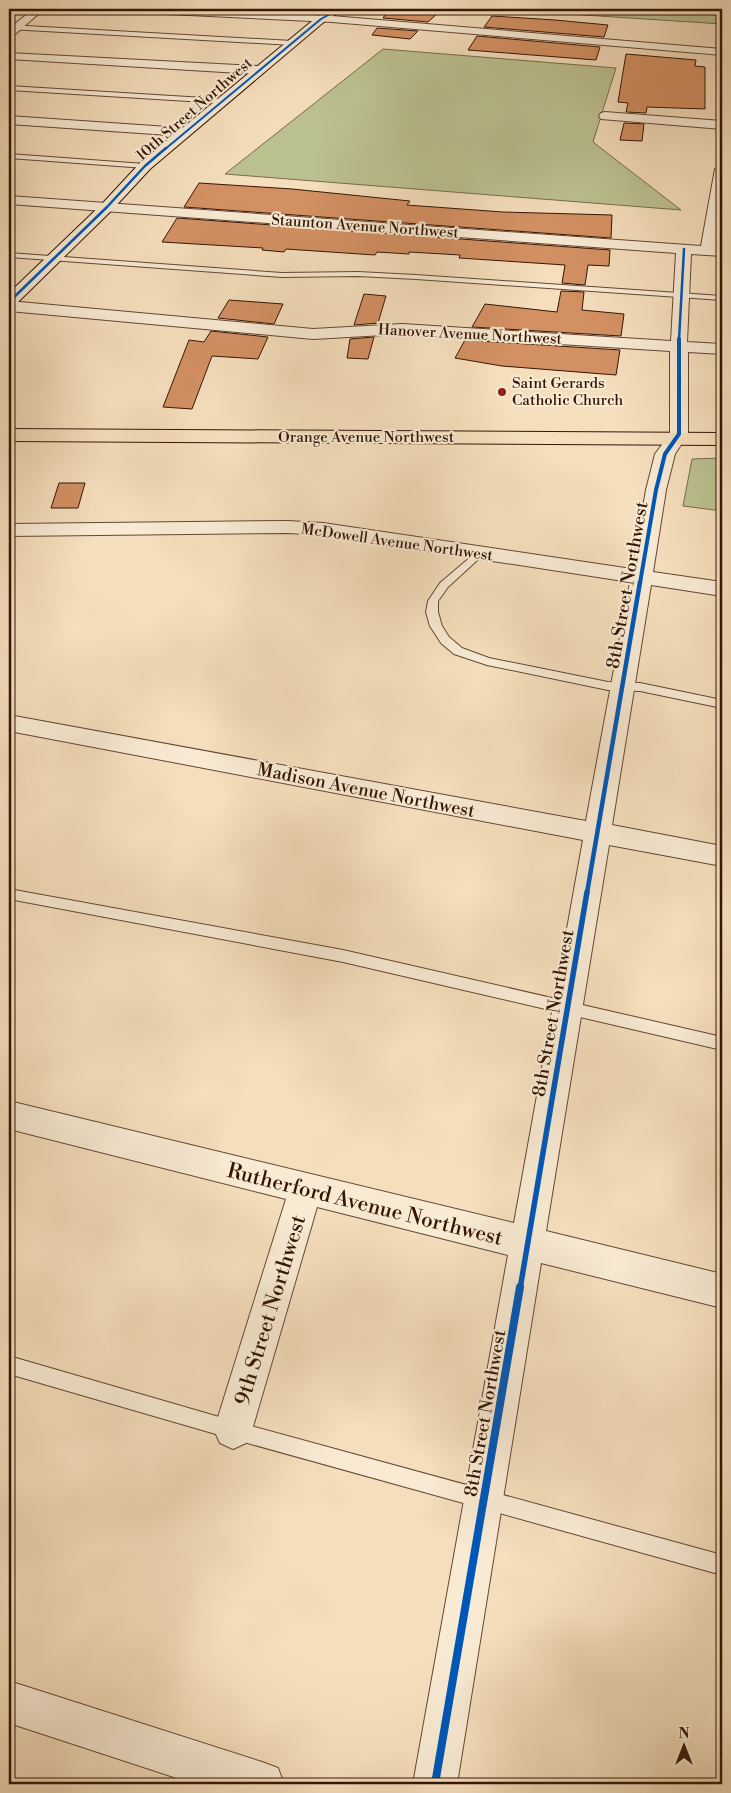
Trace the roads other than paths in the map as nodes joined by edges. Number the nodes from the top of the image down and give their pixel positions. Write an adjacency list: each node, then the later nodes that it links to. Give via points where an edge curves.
1 (39, 9): 6 (street)
2 (126, 9): 3 (street)
3 (134, 9): 5 (street)
4 (339, 9): 5 (street, 10th Street Northwest)
5 (321, 19): 7 (street, 10th Street Northwest); 8 (street)
6 (11, 29): 7 (lane)
7 (292, 43): 10 (street, 10th Street Northwest)
8 (722, 52)
9 (9, 56): 10 (street)
10 (258, 70): 12 (street, 10th Street Northwest)
11 (9, 88): 12 (lane)
12 (221, 101): 16 (street, 10th Street Northwest)
13 (605, 116): 15 (street)
14 (9, 120): 16 (street)
15 (722, 125)
16 (183, 132): 18 (street, 10th Street Northwest)
17 (9, 156): 18 (lane)
18 (145, 166): 21 (street, 10th Street Northwest)
19 (722, 169): 23 (street)
20 (9, 200): 21 (street, Staunton Avenue Northwest)
21 (107, 207): 22 (street, Staunton Avenue Northwest); 25 (street, 10th Street Northwest)
22 (684, 249): 23 (street, Staunton Avenue Northwest); 26 (street, 8th Street Northwest)
23 (715, 252)
24 (9, 255): 25 (lane)
25 (55, 259): 26 (lane, via 262,274 416,276); 28 (street, 10th Street Northwest)
26 (681, 295): 27 (lane); 30 (street, 8th Street Northwest)
27 (722, 298)
28 (9, 302)
29 (9, 306): 30 (street, Hanover Avenue Northwest, via 312,334 402,329)
30 (679, 346): 31 (street, Hanover Avenue Northwest); 33 (street, 8th Street Northwest, via 679,434)
31 (722, 349)
32 (9, 435): 33 (main road, Orange Avenue Northwest)
33 (676, 439): 34 (main road, Orange Avenue Northwest); 37 (street, 8th Street Northwest, via 665,454 656,490)
34 (722, 440)
35 (9, 530): 36 (street, McDowell Avenue Northwest, via 288,527 323,529)
36 (480, 552): 37 (street, McDowell Avenue Northwest); 39 (lane, via 444,585 433,601 436,626 445,640 458,651 487,661 608,686)
37 (642, 578): 38 (street, McDowell Avenue Northwest); 39 (street, 8th Street Northwest)
38 (722, 589)
39 (624, 686): 40 (lane); 42 (street, 8th Street Northwest)
40 (722, 704)
41 (9, 723): 42 (street, Madison Avenue Northwest)
42 (597, 833): 43 (street, Madison Avenue Northwest); 45 (street, 8th Street Northwest)
43 (722, 856)
44 (9, 894): 45 (lane, via 343,956)
45 (568, 1008): 46 (lane); 49 (street, 8th Street Northwest)
46 (722, 1044)
47 (9, 1116): 48 (street, Rutherford Avenue Northwest)
48 (306, 1189): 49 (street, Rutherford Avenue Northwest); 52 (street, 9th Street Northwest)
49 (527, 1244): 50 (street, Rutherford Avenue Northwest); 53 (street, 8th Street Northwest)
50 (722, 1291)
51 (9, 1365): 52 (lane)
52 (233, 1430): 53 (lane)
53 (484, 1500): 54 (lane); 57 (street, 8th Street Northwest)
54 (722, 1565)
55 (9, 1702): 56 (street)
56 (262, 1784)
57 (435, 1784)

